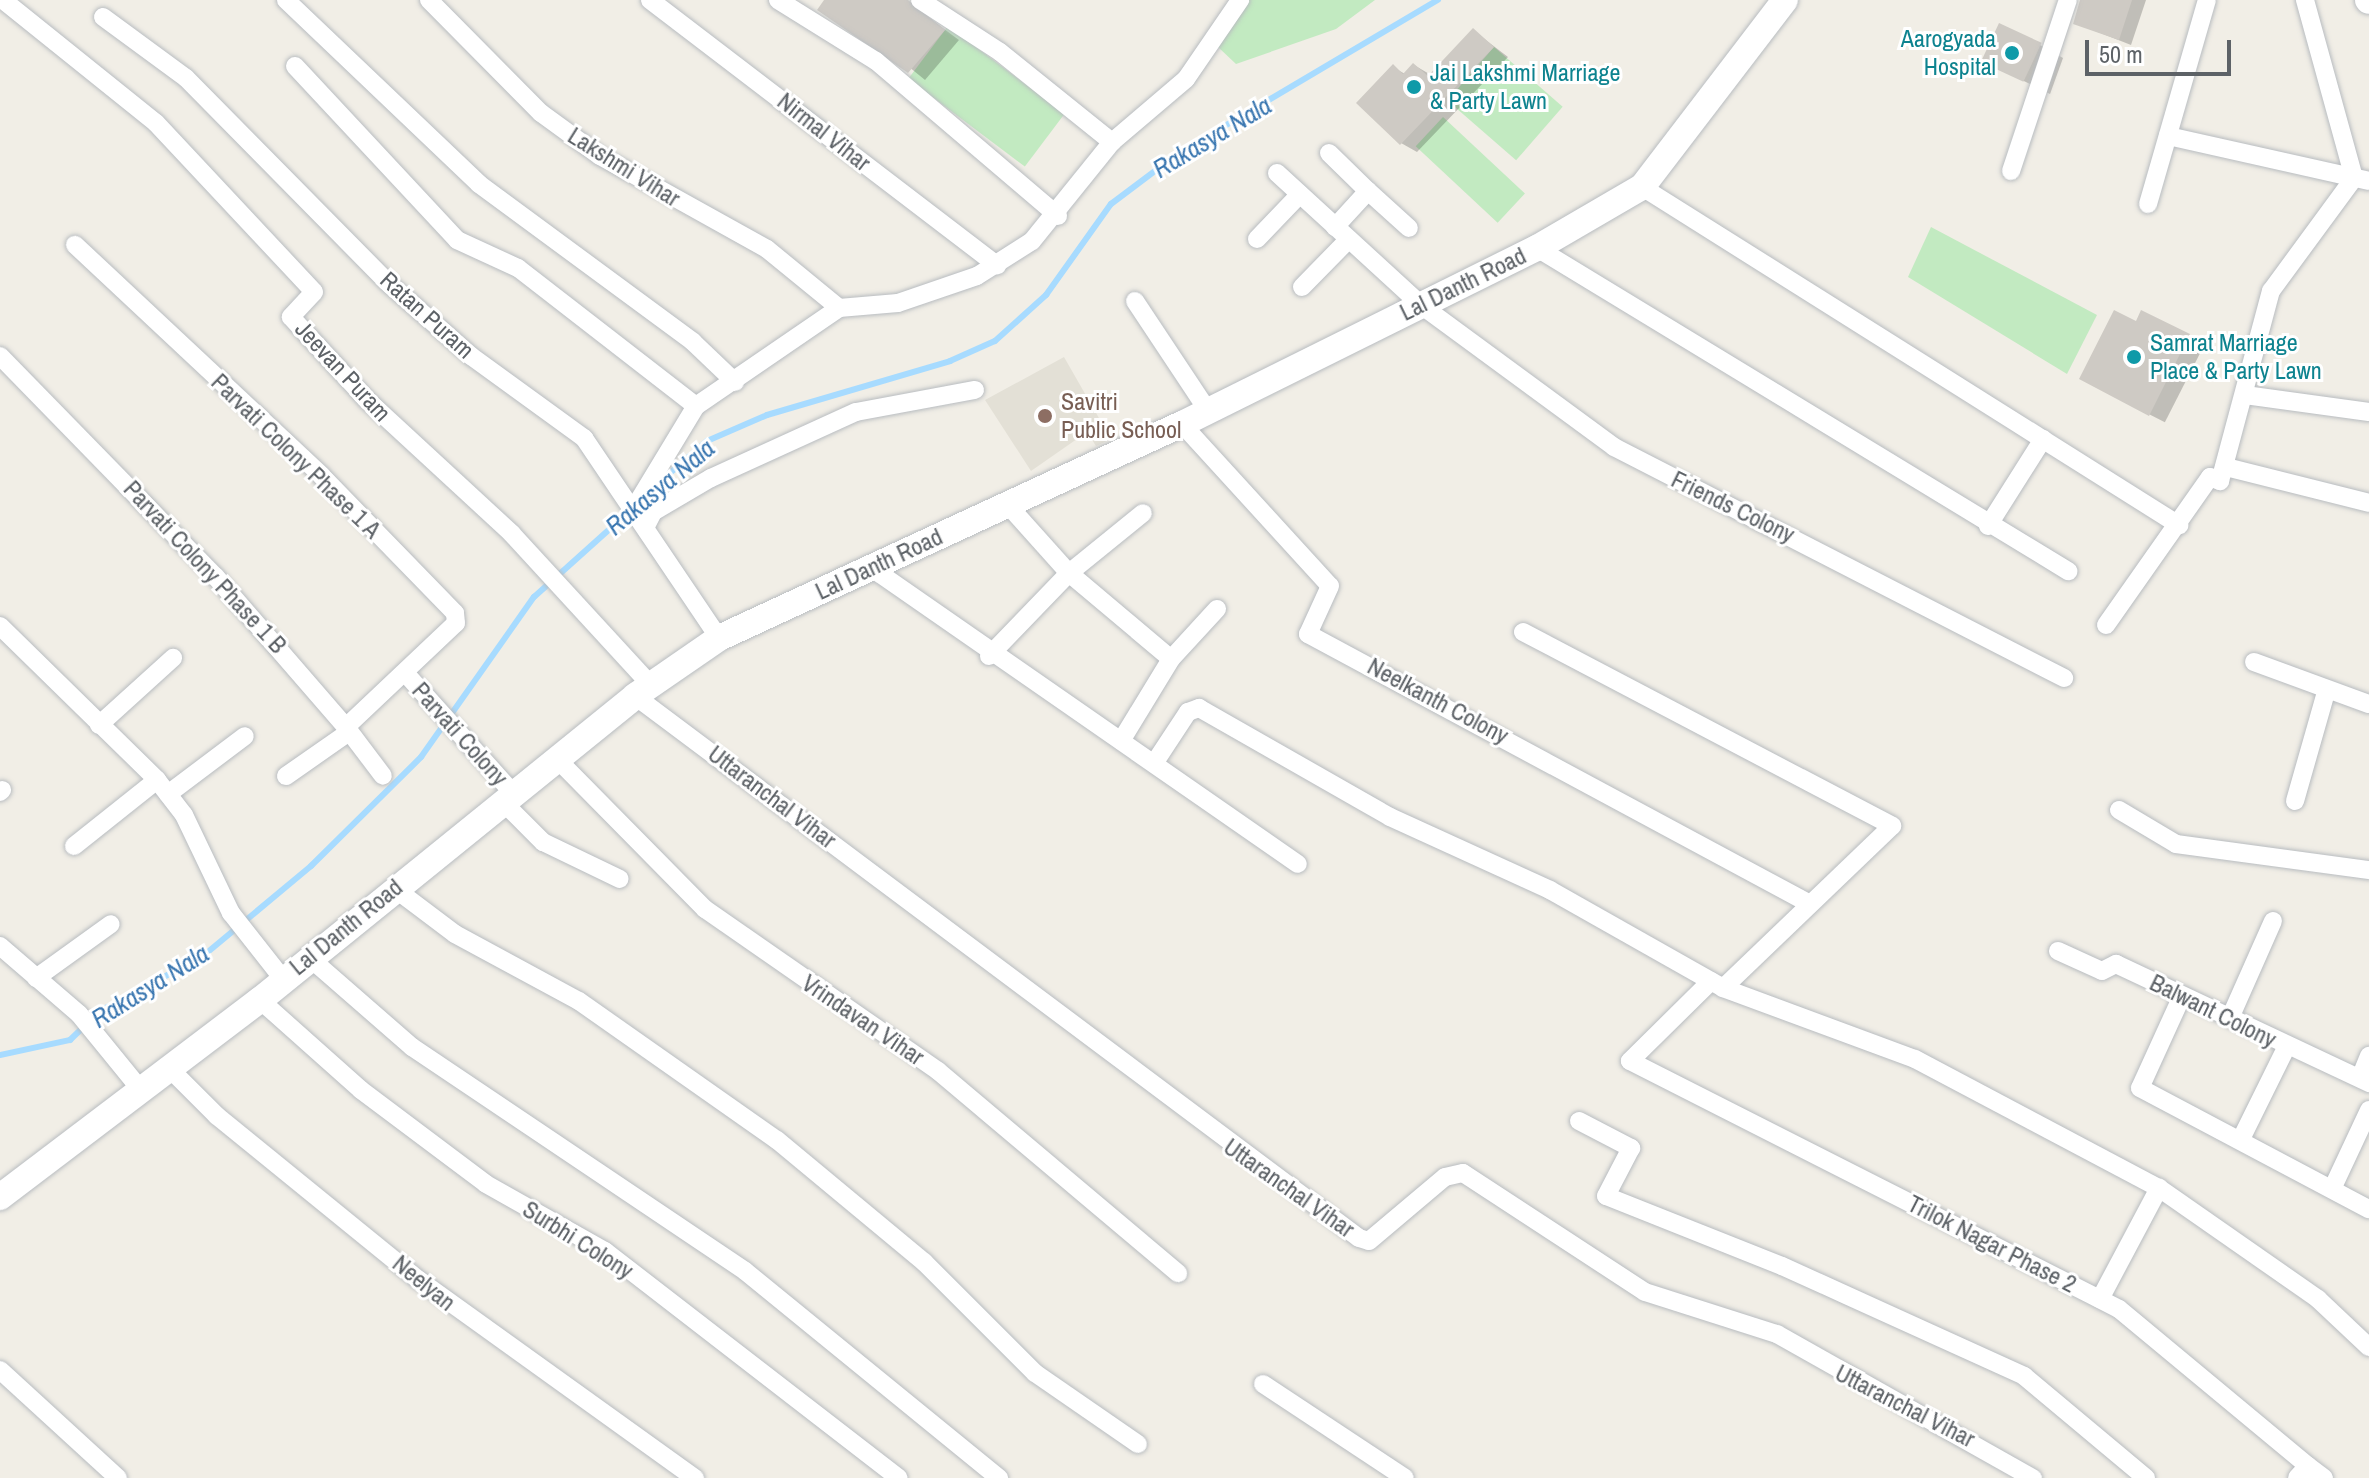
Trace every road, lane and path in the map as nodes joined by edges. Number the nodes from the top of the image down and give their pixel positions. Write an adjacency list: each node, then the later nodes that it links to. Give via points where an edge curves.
1 (3, 0): 67 (street, Jeevan Puram, via 156,123 314,292 291,317 544,569)
2 (286, 0): 36 (street, via 479,184 693,342)
3 (429, 0): 34 (street, Lakshmi Vihar, via 541,113 600,156 767,249)
4 (650, 0): 30 (street, Nirmal Vihar)
5 (778, 0): 24 (street, via 876,61)
6 (920, 0): 15 (street, via 1000,52)
7 (1240, 0): 15 (street, via 1186,79)
8 (1785, 0): 20 (street, Lal Danth Road)
9 (2068, 0): 17 (street)
10 (2207, 0): 14 (street)
11 (2305, 0): 19 (street)
12 (103, 17): 47 (street, Ratan Puram, via 186,78 459,345 584,438)
13 (295, 66): 39 (street, via 457,240 518,268)
14 (2168, 136): 19 (street); 23 (street)
15 (1112, 142): 24 (street)
16 (1329, 153): 21 (street)
17 (2011, 171)
18 (1277, 173): 22 (street, Friends Colony)
19 (2362, 180): 38 (street, via 2271,291)
20 (1642, 187): 29 (street, Lal Danth Road); 43 (street)
21 (1368, 191): 25 (street); 26 (street)
22 (1300, 194): 26 (street, Friends Colony); 27 (street)
23 (2148, 204)
24 (1058, 216): 30 (street)
25 (1409, 228)
26 (1342, 233): 31 (street); 33 (street, Friends Colony)
27 (1257, 239)
28 (75, 245): 64 (street, Parvati Colony Phase 1 A, via 321,475 455,613 456,623)
29 (1537, 248): 33 (street, Lal Danth Road); 51 (street)
30 (997, 265): 34 (street, via 898,303)
31 (1302, 287)
32 (1135, 301): 40 (street)
33 (1421, 305): 40 (street, Lal Danth Road); 65 (street, Friends Colony, via 1614,447)
34 (839, 308): 36 (street)
35 (0, 356): 70 (street, Parvati Colony Phase 1 B, via 215,576)
36 (735, 382): 39 (street)
37 (975, 390): 49 (street, via 856,412 711,478 653,512)
38 (2245, 395): 41 (street); 44 (street)
39 (696, 406): 47 (street)
40 (1208, 411): 42 (street, Lal Danth Road)
41 (2369, 412)
42 (1182, 424): 46 (street, Lal Danth Road); 86 (street, Neelkanth Colony, via 1330,586 1308,634)
43 (2043, 439): 50 (street); 51 (street)
44 (2226, 467): 45 (street); 50 (street, via 2220,481 2210,477)
45 (2369, 503)
46 (1007, 504): 52 (street, Lal Danth Road); 54 (street)
47 (636, 505): 49 (street, Ratan Puram)
48 (1143, 513): 54 (street)
49 (647, 524): 59 (street, Ratan Puram)
50 (2179, 525): 56 (street)
51 (1988, 526): 53 (street)
52 (873, 569): 59 (street, Lal Danth Road); 60 (street)
53 (2068, 571)
54 (1069, 573): 60 (street); 62 (street)
55 (1217, 609): 62 (street)
56 (2106, 625)
57 (0, 626): 69 (street)
58 (1523, 632): 86 (street, via 1892,826)
59 (719, 638): 67 (street, Lal Danth Road)
60 (989, 656): 72 (street)
61 (173, 658): 69 (street)
62 (1171, 659): 72 (street)
63 (2254, 662): 66 (street)
64 (407, 675): 70 (street); 78 (street, Parvati Colony)
65 (2064, 678)
66 (2327, 689): 68 (street); 79 (street)
67 (642, 690): 73 (street, Lal Danth Road); 122 (street, Uttaranchal Vihar, via 1359,1238 1369,1241 1445,1177 1463,1173 1645,1292 1675,1307 1777,1334)
68 (2369, 704)
69 (99, 725): 77 (street)
70 (347, 730): 75 (street); 76 (street, Parvati Colony Phase 1 B)
71 (245, 736): 77 (street)
72 (1121, 741): 74 (street)
73 (557, 759): 78 (street, Lal Danth Road); 110 (street, Vrindavan Vihar, via 705,909 938,1071)
74 (1155, 762): 82 (street); 94 (street, via 1188,712 1199,708 1390,817 1550,890)
75 (286, 776)
76 (383, 776)
77 (163, 787): 81 (street); 93 (street, via 231,913)
78 (508, 797): 84 (street, Parvati Colony, via 543,842); 85 (street, Lal Danth Road)
79 (2295, 801)
80 (2119, 810): 83 (street, via 2176,844)
81 (74, 846)
82 (1298, 864)
83 (2369, 870)
84 (620, 879)
85 (394, 888): 91 (street, Lal Danth Road); 115 (street, via 455,934 579,1001 777,1140 924,1262 1035,1373)
86 (1810, 904): 94 (street)
87 (2273, 921): 97 (street)
88 (111, 924): 92 (street)
89 (0, 946): 92 (street)
90 (2058, 951): 95 (street, Balwant Colony, via 2102,971 2116,964)
91 (311, 959): 93 (street, Lal Danth Road); 120 (street, via 412,1047 745,1271)
92 (36, 978): 102 (street, via 97,1033)
93 (283, 979): 96 (street, Lal Danth Road)
94 (1717, 985): 107 (street, via 1915,1059); 111 (street, Trilok Nagar Phase 2, via 1630,1061)
95 (2182, 996): 97 (street, Balwant Colony); 105 (street, via 2140,1088)
96 (260, 1000): 100 (street, Lal Danth Road); 119 (street, Surbhi Colony, via 398,1119 486,1184 605,1251)
97 (2230, 1018): 98 (street, Balwant Colony)
98 (2287, 1046): 101 (street, Balwant Colony); 105 (street)
99 (2369, 1056): 101 (street)
100 (169, 1068): 102 (street, Lal Danth Road); 118 (street, Neelyan, via 419,1280)
101 (2364, 1080)
102 (141, 1090): 108 (street, Lal Danth Road)
103 (2369, 1110): 106 (street)
104 (1579, 1121): 123 (street, via 1631,1148 1606,1196 1782,1266 2024,1376)
105 (2241, 1139): 106 (street)
106 (2333, 1187): 109 (street)
107 (2159, 1188): 111 (street); 112 (street, via 2318,1299)
108 (3, 1189)
109 (2369, 1209)
110 (1178, 1273)
111 (2100, 1299): 116 (street, Trilok Nagar Phase 2)
112 (2369, 1347)
113 (0, 1370): 117 (street)
114 (1263, 1384): 121 (street)
115 (1138, 1444)
116 (2302, 1472): 124 (street, Trilok Nagar Phase 2)
117 (118, 1478)
118 (695, 1478)
119 (899, 1478)
120 (999, 1478)
121 (1405, 1478)
122 (2033, 1478)
123 (2146, 1478)
124 (2324, 1478)

